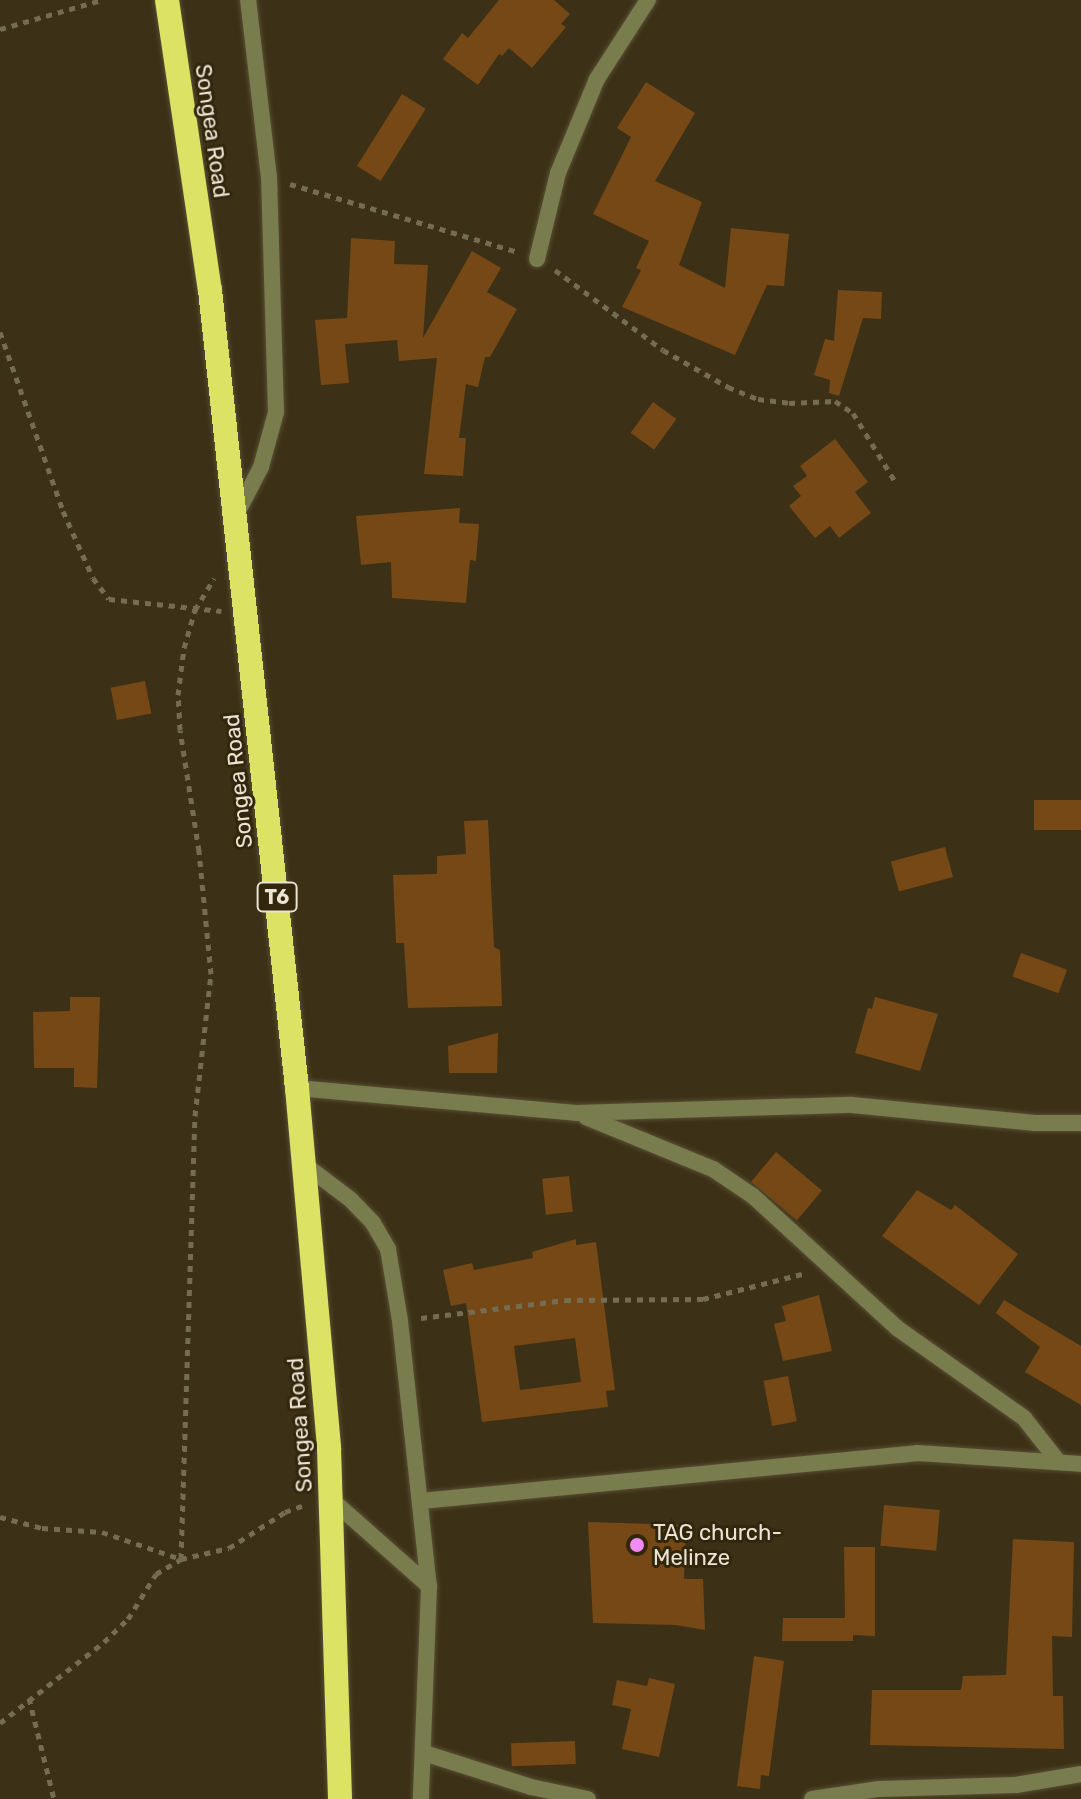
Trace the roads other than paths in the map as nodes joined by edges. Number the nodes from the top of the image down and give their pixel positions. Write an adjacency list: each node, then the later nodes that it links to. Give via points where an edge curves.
1 (167, 0): 5 (highway, Songea Road / T6, via 210,290)
2 (248, 0): 5 (street, via 269,178 276,412 261,467)
3 (648, 0): 4 (street, via 597,79 558,173)
4 (537, 259)
5 (236, 515): 6 (highway, Songea Road / T6)
6 (297, 1088): 7 (street); 9 (highway, Songea Road / T6)
7 (576, 1113): 8 (street, via 852,1105); 10 (street, via 713,1169 753,1196 897,1328 1024,1418)
8 (1081, 1123)
9 (305, 1165): 12 (highway, Songea Road / T6); 13 (street, via 350,1199 388,1249)
10 (1057, 1460): 11 (street); 13 (street, via 879,1455)
11 (1081, 1464)
12 (331, 1499): 14 (street); 17 (highway, Songea Road / T6)
13 (421, 1501): 14 (street)
14 (429, 1586): 15 (street)
15 (424, 1753): 18 (street); 19 (street)
16 (1081, 1774): 20 (street, via 1016,1785 879,1789)
17 (340, 1799)
18 (421, 1799)
19 (588, 1799)
20 (812, 1799)

